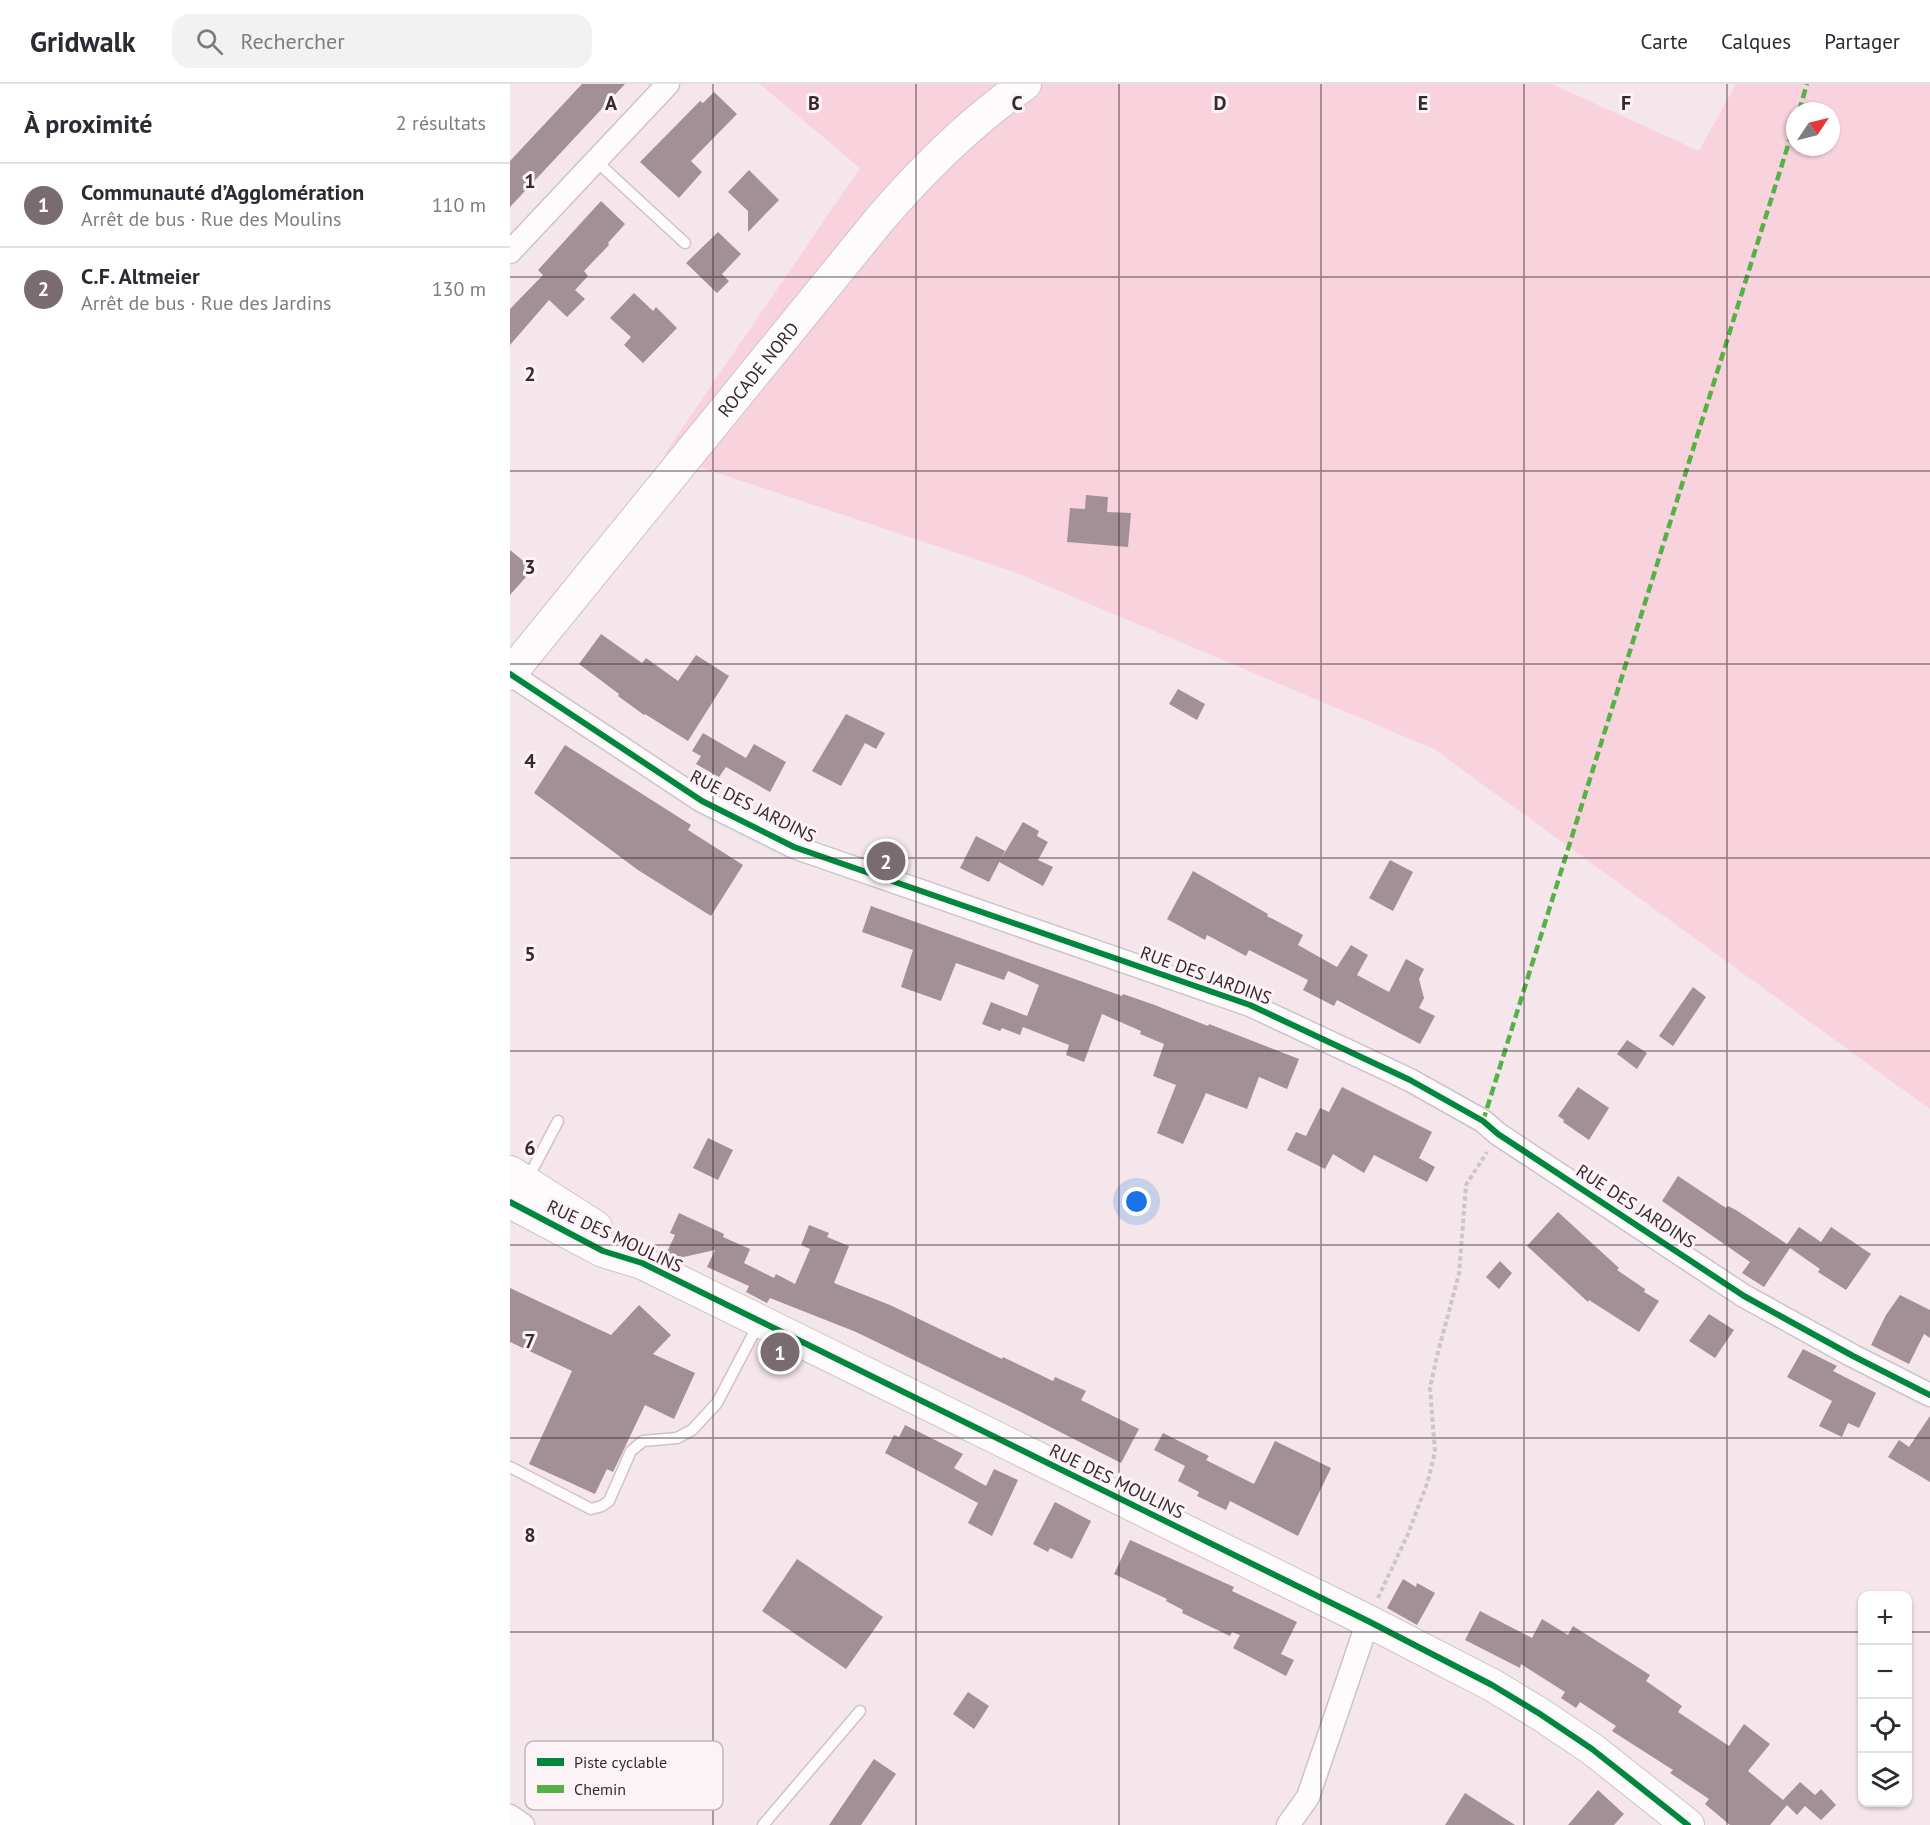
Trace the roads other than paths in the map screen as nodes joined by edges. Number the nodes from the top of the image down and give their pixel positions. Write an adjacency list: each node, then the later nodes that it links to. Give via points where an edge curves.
1 (668, 84): 3 (street)
2 (1025, 84): 6 (main road, ROCADE NORD, via 913,181)
3 (596, 161): 4 (lane); 5 (street)
4 (685, 243)
5 (510, 252)
6 (510, 674): 10 (street, RUE DES JARDINS, via 702,801 794,847 1250,1005 1410,1080 1483,1121 1744,1296)
7 (558, 1121): 8 (lane)
8 (517, 1191): 9 (main road, RUE DES MOULINS, via 609,1236 642,1263)
9 (759, 1322): 11 (lane, via 717,1403 692,1430 677,1438 643,1441 632,1451 609,1501 602,1506 591,1509); 12 (main road, RUE DES MOULINS)
10 (1930, 1395)
11 (510, 1467)
12 (1368, 1621): 17 (street, via 1308,1797); 18 (main road, RUE DES MOULINS, via 1540,1714 1600,1755)
13 (860, 1711): 16 (lane)
14 (510, 1816): 15 (street)
15 (523, 1825)
16 (764, 1825)
17 (1288, 1825)
18 (1688, 1825)

